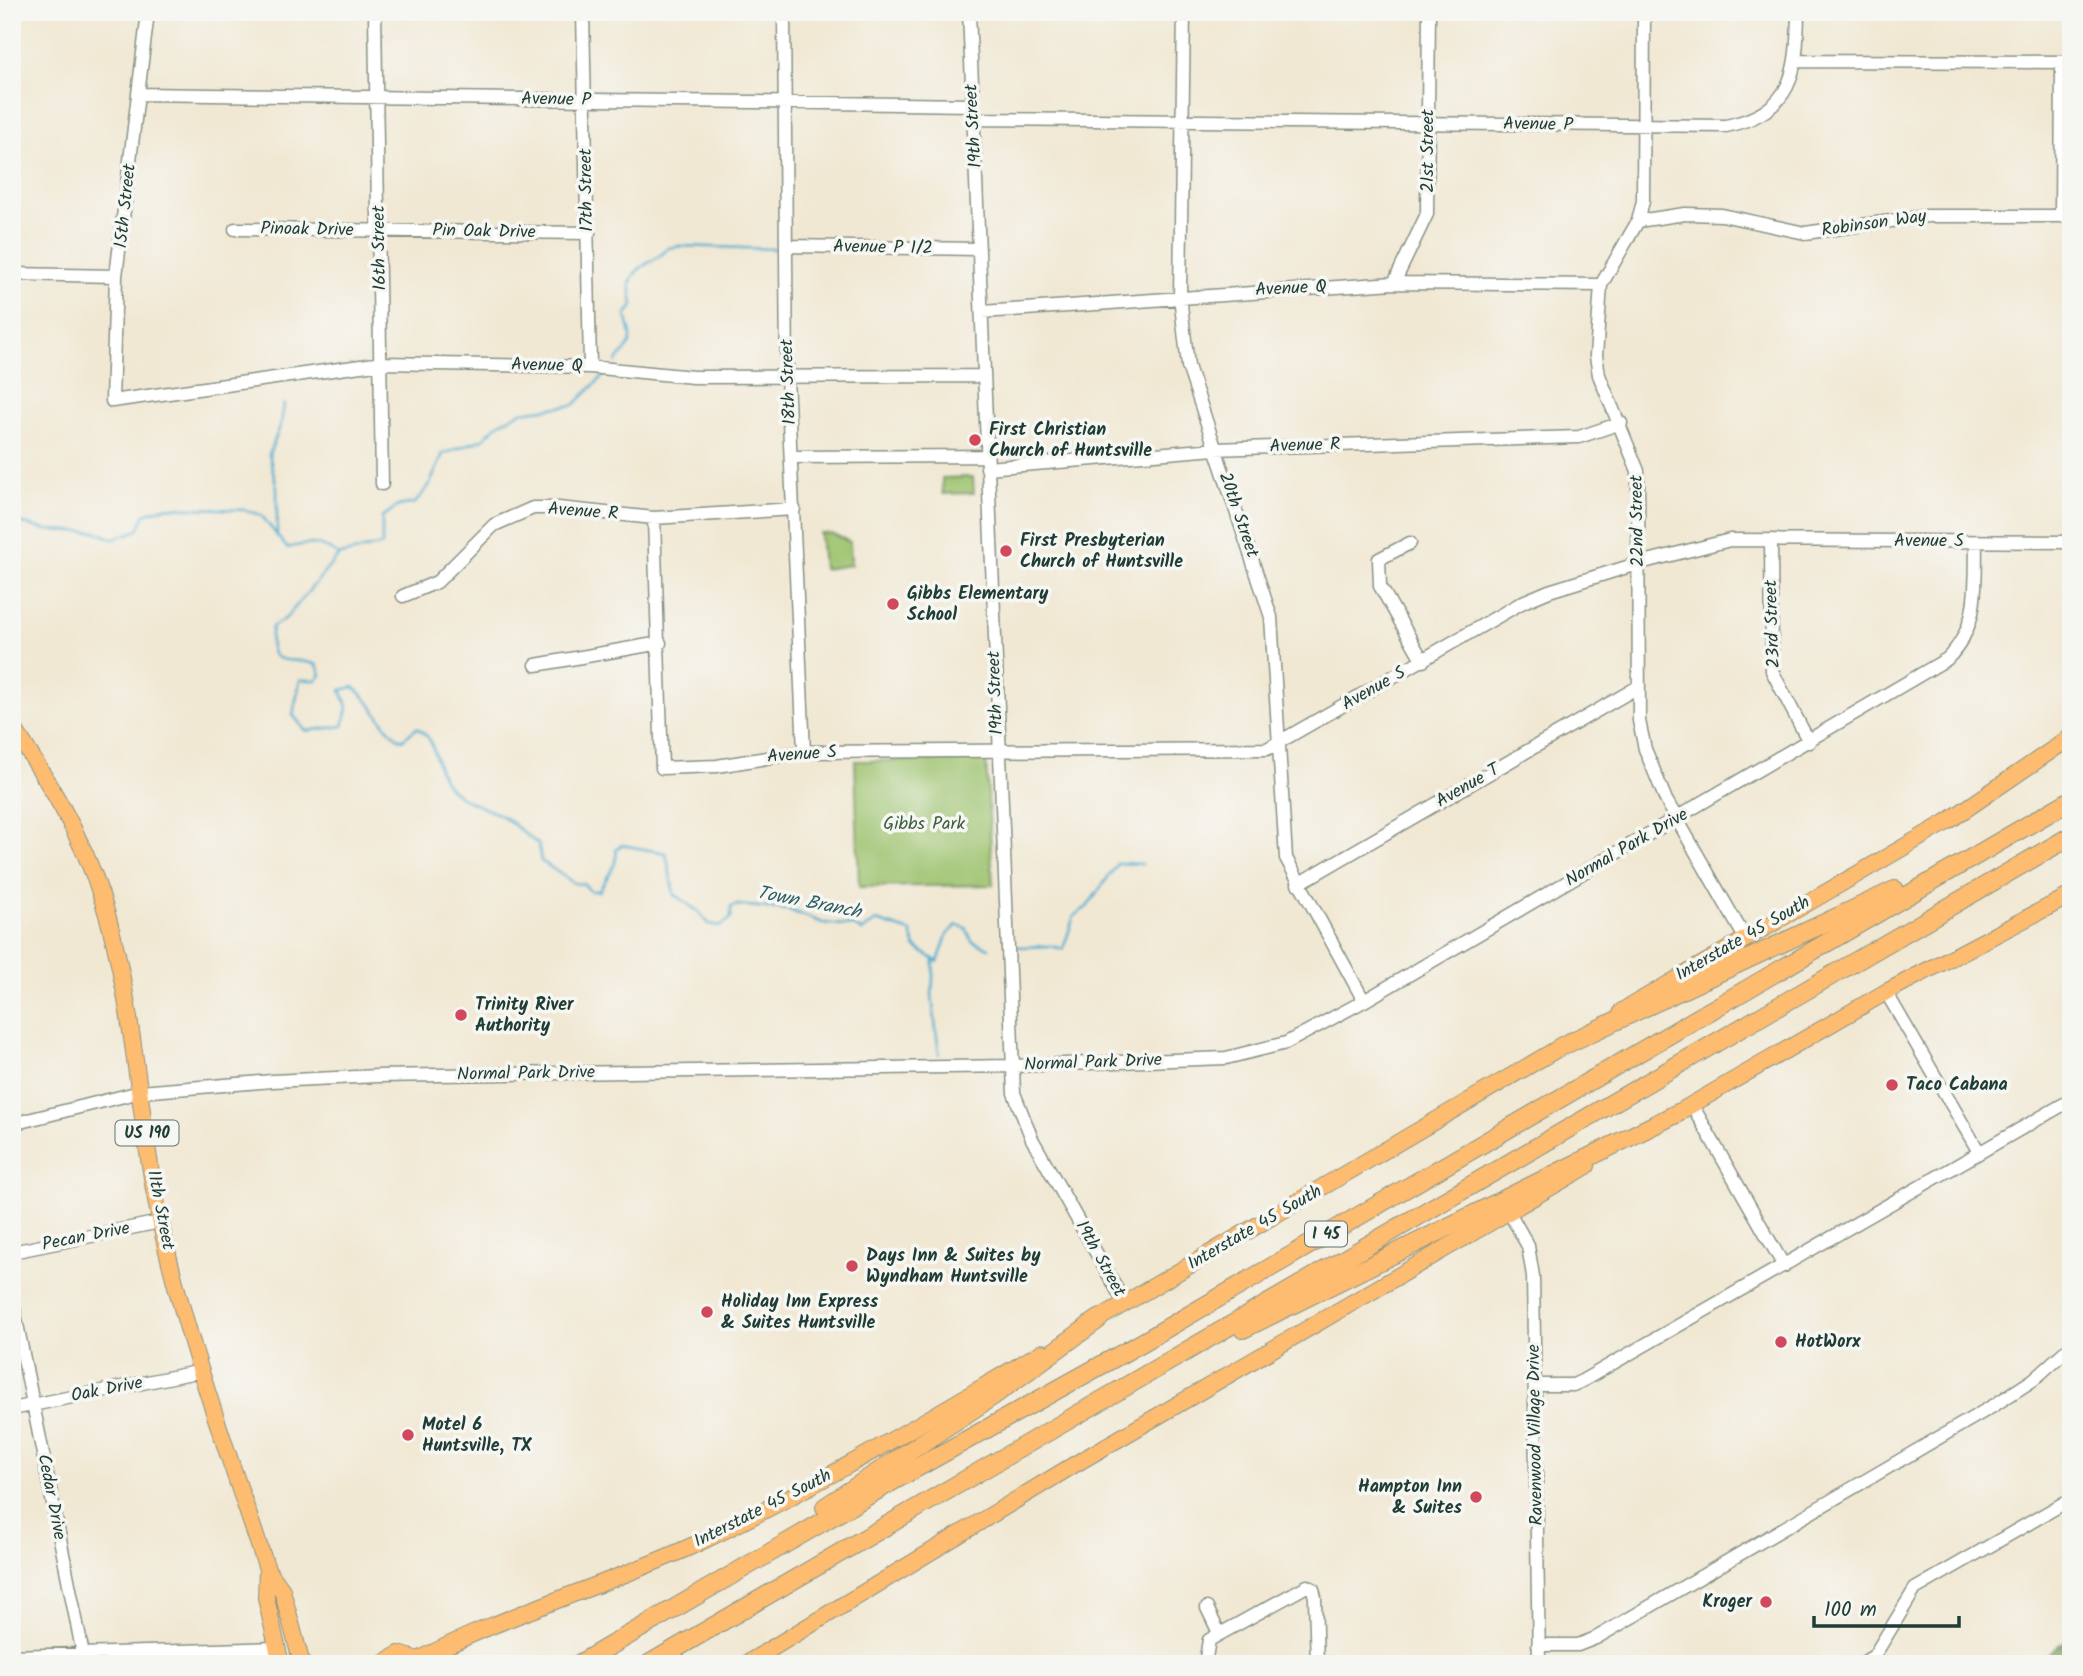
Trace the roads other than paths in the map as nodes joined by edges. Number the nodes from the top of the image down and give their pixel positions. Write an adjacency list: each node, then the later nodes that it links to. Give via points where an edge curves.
1 (148, 12): 12 (street, 15th Street)
2 (375, 12): 13 (street, 16th Street)
3 (583, 12): 14 (street, 17th Street)
4 (784, 12): 15 (street, 18th Street)
5 (968, 12): 16 (street, 19th Street)
6 (1184, 12): 18 (street, 20th Street)
7 (1429, 12): 19 (street, 21st Street)
8 (1644, 12): 20 (street, 22nd Street)
9 (1798, 12): 10 (street)
10 (1797, 61): 11 (street); 20 (street, Avenue P, via 1785,92 1765,112 1746,121 1726,126)
11 (2066, 62): 21 (street)
12 (139, 94): 13 (street, Avenue P); 29 (street, 15th Street)
13 (377, 98): 14 (street, Avenue P); 24 (street, 16th Street)
14 (585, 101): 15 (street, Avenue P); 25 (street, 17th Street)
15 (785, 103): 16 (street, Avenue P); 26 (street, 18th Street)
16 (973, 105): 17 (street, 19th Street)
17 (974, 119): 18 (street, Avenue P); 27 (street, 19th Street)
18 (1184, 122): 19 (street, Avenue P); 32 (street, 20th Street)
19 (1428, 124): 20 (street, Avenue P); 30 (street, 21st Street, via 1427,214)
20 (1644, 126): 22 (street, 22nd Street, via 1643,201)
21 (2066, 216): 22 (street, Robinson Way, via 1927,216 1805,233 1721,215 1685,214)
22 (1637, 221): 31 (street, 22nd Street)
23 (235, 229): 24 (street, Pinoak Drive)
24 (379, 231): 25 (street, Pin Oak Drive); 34 (street, 16th Street)
25 (589, 233): 35 (street, 17th Street)
26 (786, 247): 27 (street, Avenue P 1/2); 37 (street, 18th Street)
27 (979, 249): 33 (street, 19th Street)
28 (12, 274): 29 (street)
29 (116, 276): 38 (street, 15th Street)
30 (1394, 283): 31 (street, Avenue Q); 32 (street, Avenue Q)
31 (1601, 285): 39 (street, 22nd Street, via 1596,356 1599,375)
32 (1180, 296): 33 (street, Avenue Q); 40 (street, 20th Street, via 1188,366)
33 (982, 312): 36 (street, 19th Street)
34 (382, 363): 35 (street, Avenue Q); 38 (street, Avenue Q); 43 (street, 16th Street)
35 (590, 367): 37 (street, Avenue Q, via 694,377)
36 (984, 376): 37 (street, Avenue Q); 42 (street, 19th Street)
37 (788, 377): 41 (street, 18th Street)
38 (112, 401)
39 (1621, 423): 40 (street, Avenue R, via 1579,437); 50 (street, 22nd Street, via 1639,471)
40 (1215, 449): 42 (street, Avenue R); 59 (street, 20th Street, via 1271,617)
41 (792, 457): 42 (street, Avenue R); 44 (street, 18th Street)
42 (986, 462): 60 (street, 19th Street)
43 (382, 484)
44 (794, 509): 45 (street, Avenue R); 61 (street, 18th Street)
45 (654, 518): 51 (street, Avenue R, via 533,509 494,525 438,582); 52 (street)
46 (1771, 540): 47 (street, Avenue S); 50 (street, Avenue S, via 1730,540); 58 (street, 23rd Street, via 1773,671)
47 (1976, 541): 48 (street, Avenue S); 58 (street, Normal Park Drive, via 1975,608 1960,646 1925,675)
48 (2071, 542)
49 (1410, 543): 53 (street, via 1379,559 1377,571 1380,586)
50 (1640, 563): 53 (street, Avenue S, via 1523,602); 55 (street, 22nd Street)
51 (403, 596)
52 (660, 643): 54 (street); 61 (street, Avenue S, via 662,768 717,766)
53 (1423, 661): 59 (street, Avenue S)
54 (537, 665)
55 (1638, 687): 63 (street, 22nd Street, via 1645,749); 66 (street, Avenue T)
56 (12, 725): 73 (main road, 11th Street / US 190, via 79,839 102,897 120,966)
57 (2071, 737): 68 (main road, Interstate 45 South, via 1947,822)
58 (1809, 742): 63 (street, Normal Park Drive)
59 (1279, 743): 60 (street, Avenue S, via 1267,749); 66 (street, 20th Street, via 1286,858)
60 (998, 751): 61 (street, Avenue S); 72 (street, 19th Street)
61 (804, 752)
62 (2071, 800): 65 (highway, I 45)
63 (1676, 819): 68 (street, 22nd Street); 70 (street, Normal Park Drive)
64 (2071, 836): 87 (highway, I 45)
65 (1999, 841): 71 (highway); 95 (highway, I 45, via 1143,1342)
66 (1298, 884): 70 (street, 20th Street)
67 (2071, 895): 69 (main road)
68 (1745, 938): 71 (main road, Interstate 45 South)
69 (1886, 992): 75 (main road); 77 (street)
70 (1364, 1001): 72 (street, Normal Park Drive, via 1286,1043 1248,1055)
71 (1560, 1047): 83 (main road, Interstate 45 South)
72 (1012, 1066): 73 (street, Normal Park Drive, via 378,1076); 83 (street, 19th Street, via 1014,1093 1026,1128)
73 (140, 1092): 76 (street, Normal Park Drive); 79 (main road, 11th Street / US 190)
74 (2071, 1100): 77 (street)
75 (1685, 1109): 78 (main road); 81 (street); 87 (highway, via 1289,1308)
76 (12, 1124)
77 (1979, 1152): 81 (street)
78 (1509, 1212): 88 (street, Ravenwood Village Drive, via 1532,1261); 106 (main road, via 1072,1466)
79 (160, 1222): 80 (street, Pecan Drive); 86 (main road, 11th Street / US 190)
80 (12, 1252)
81 (1784, 1266): 88 (street, via 1582,1381)
82 (12, 1299): 89 (street, Cedar Drive)
83 (1125, 1304): 84 (main road, Interstate 45 South)
84 (1099, 1319): 95 (highway, via 993,1396); 101 (main road, Interstate 45 South, via 777,1505 667,1557 503,1620)
85 (2071, 1346): 97 (street, via 2033,1380 1993,1406 1596,1639 1578,1645)
86 (202, 1371): 89 (street, Oak Drive); 92 (main road, 11th Street / US 190)
87 (1150, 1371): 105 (highway, I 45)
88 (1535, 1385): 97 (street, Ravenwood Village Drive)
89 (33, 1405): 90 (street, Oak Drive); 98 (street, Cedar Drive)
90 (12, 1409)
91 (2071, 1499): 110 (street, via 1915,1589 1874,1656)
92 (267, 1569): 94 (main road, US 190); 94 (main road, via 280,1613); 100 (main road, 11th Street / US 190, via 265,1598)
93 (1207, 1608): 96 (street)
94 (290, 1616): 102 (main road, US 190)
95 (646, 1622): 104 (highway, I 45)
96 (1219, 1633): 107 (street, via 1206,1647); 108 (street, via 1307,1586 1315,1598)
97 (1538, 1645): 109 (street, Ravenwood Village Drive)
98 (83, 1654): 99 (street); 100 (street)
99 (12, 1656)
100 (279, 1656)
101 (415, 1662): 103 (main road, via 399,1654)
102 (302, 1664)
103 (382, 1664)
104 (579, 1664)
105 (649, 1664)
106 (746, 1664)
107 (1205, 1664)
108 (1317, 1664)
109 (1539, 1664)
110 (1861, 1664)

